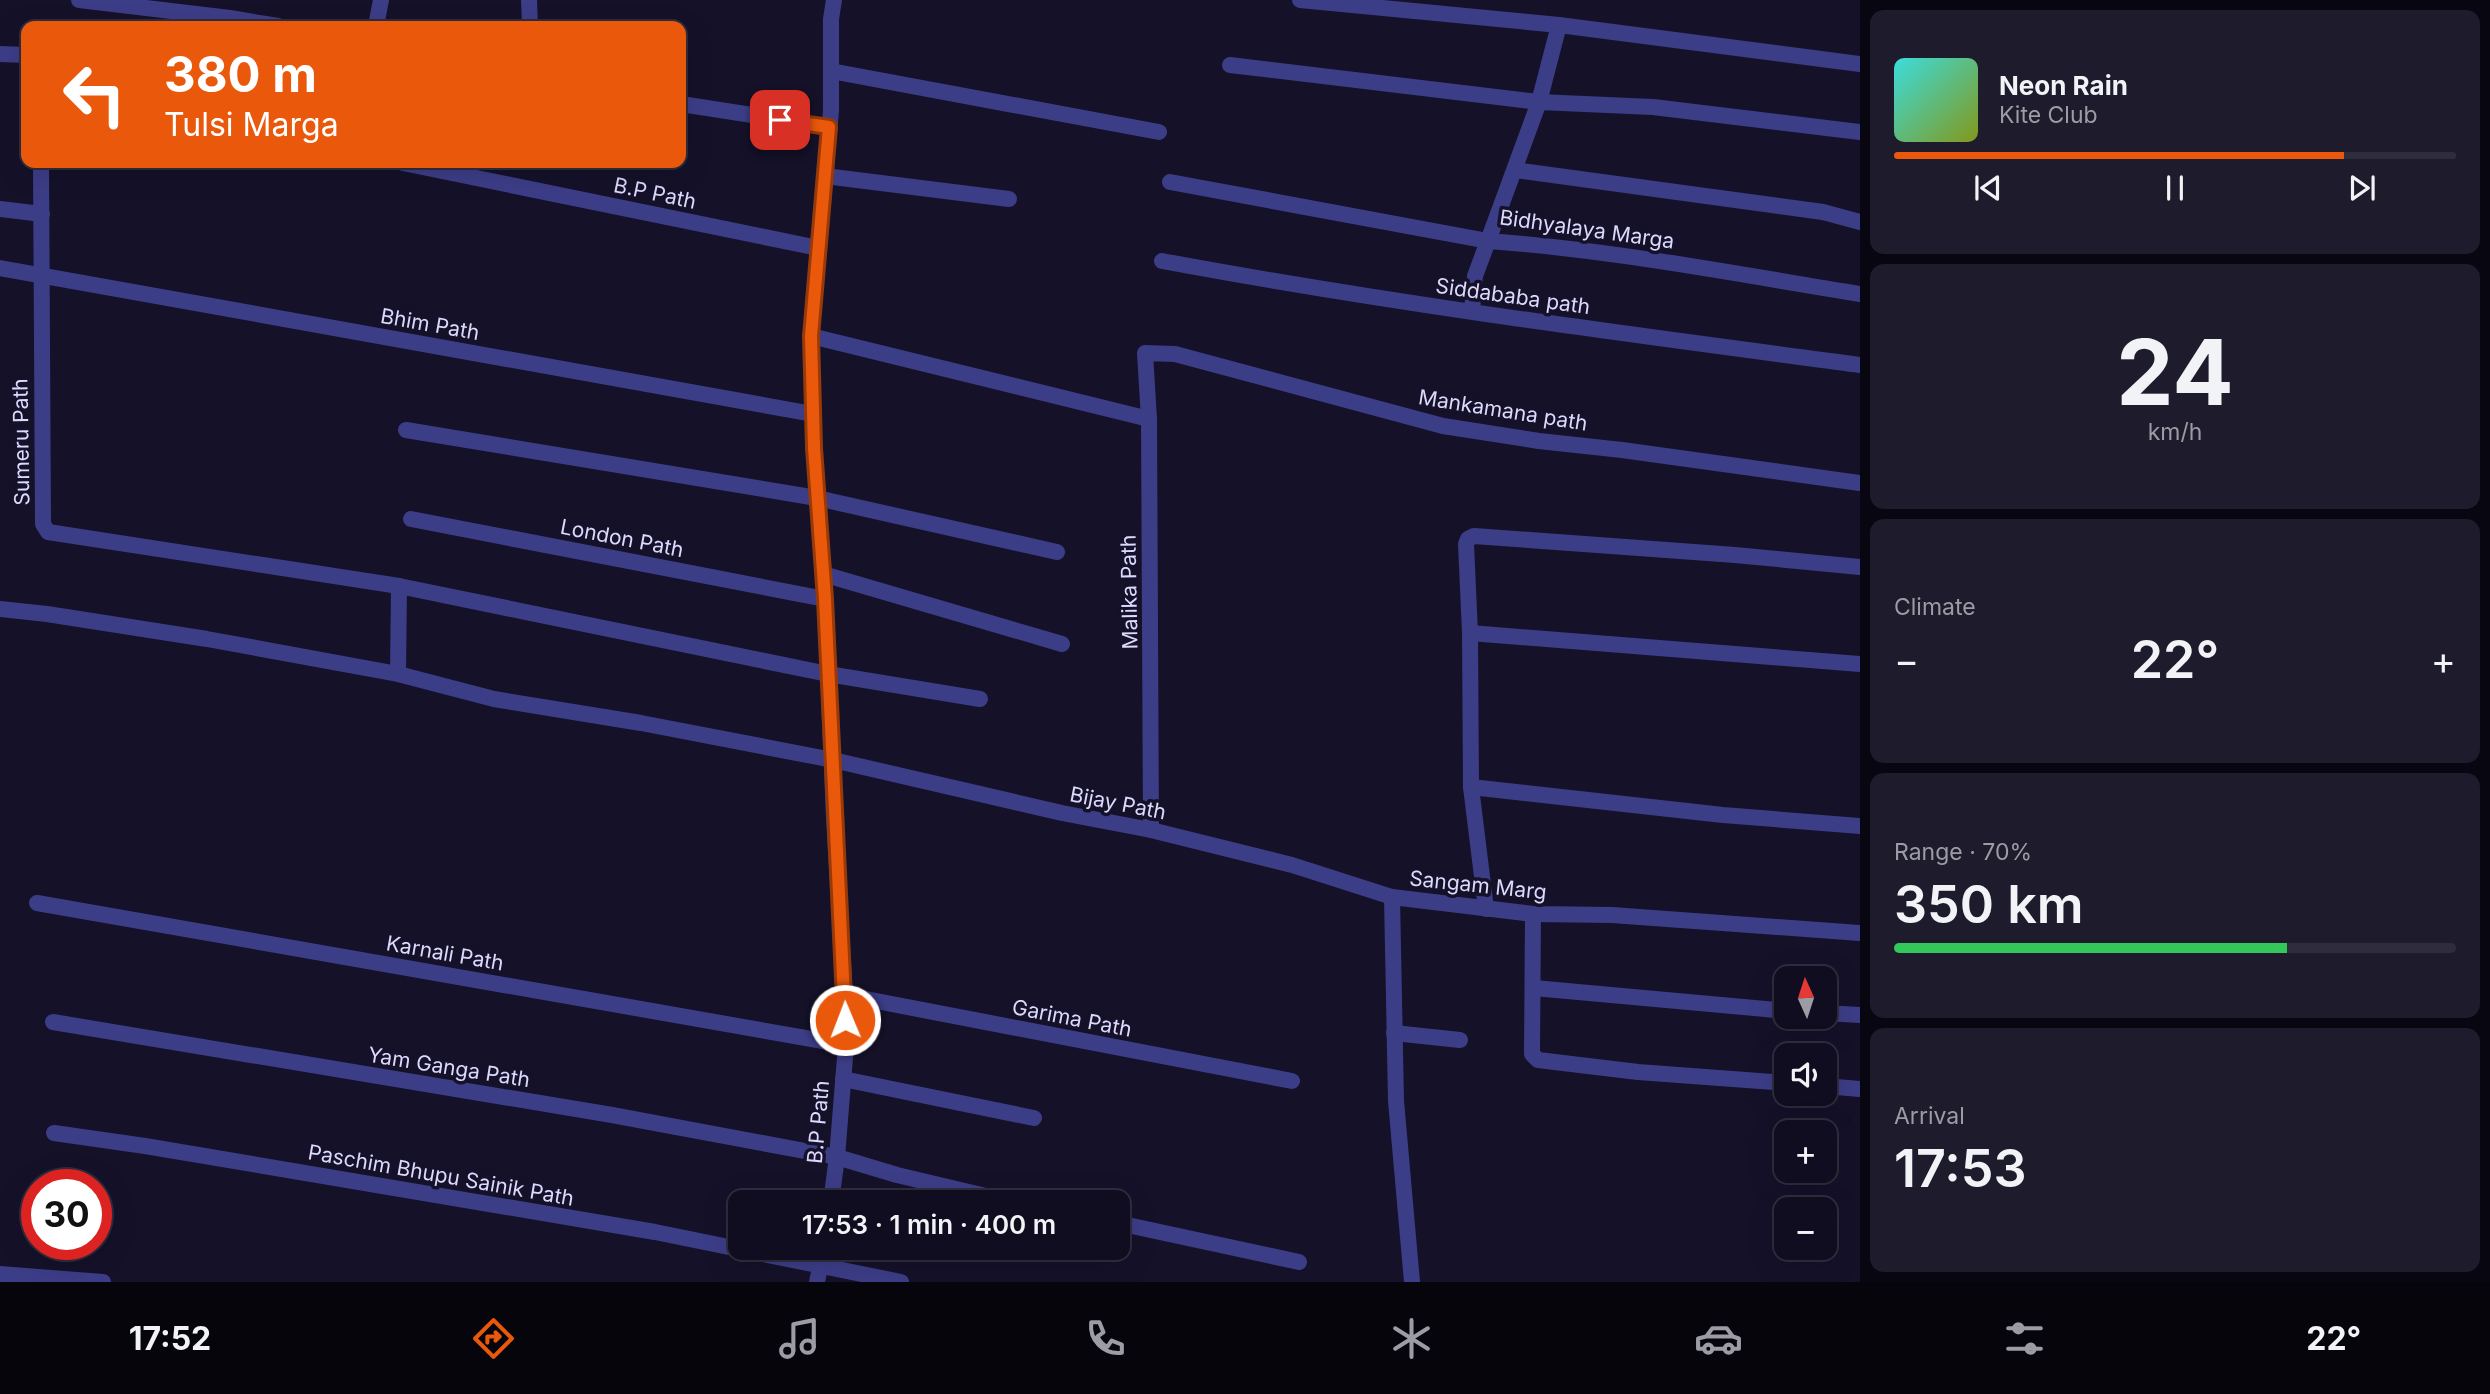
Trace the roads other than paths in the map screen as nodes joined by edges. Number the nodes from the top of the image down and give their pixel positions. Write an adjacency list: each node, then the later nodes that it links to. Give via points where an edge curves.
1 (79, 0): 6 (street)
2 (381, 0): 7 (street)
3 (529, 0): 8 (street)
4 (834, 0): 14 (street, B.P Path)
5 (1300, 0): 9 (street)
6 (248, 21)
7 (377, 21)
8 (530, 21)
9 (1559, 25): 12 (street); 15 (street, Bidhyalaya Marga)
10 (0, 54): 11 (street)
11 (21, 55)
12 (1860, 64)
13 (1230, 65): 15 (street)
14 (831, 71): 17 (street, B.P Path); 18 (street)
15 (1539, 102): 19 (street, via 1653,107); 22 (street, Bidhyalaya Marga)
16 (686, 105): 17 (street)
17 (829, 127): 23 (street, B.P Path)
18 (1158, 132)
19 (1860, 132)
20 (41, 168): 27 (street, Sumeru Path)
21 (427, 168): 30 (street, B.P Path)
22 (1515, 170): 28 (street, via 1823,212); 29 (street, Bidhyalaya Marga)
23 (825, 176): 25 (street); 30 (street, B.P Path)
24 (1170, 182): 29 (street)
25 (1009, 199)
26 (0, 209): 27 (street)
27 (42, 214): 33 (street, Sumeru Path)
28 (1860, 222)
29 (1488, 241): 34 (street, Bidhyalaya Marga, via 1690,264); 35 (street, via 1475,276)
30 (818, 248): 36 (street, B.P Path)
31 (1162, 261): 35 (street, Siddababa path)
32 (0, 268): 33 (street, Bhim Path)
33 (40, 275): 39 (street, Bhim Path); 48 (street, Sumeru Path, via 43,524 48,532)
34 (1860, 293)
35 (1472, 311): 38 (street, Siddababa path)
36 (811, 336): 39 (street, B.P Path); 40 (street)
37 (1145, 353): 40 (street, Malika Path); 42 (street, Mankamana path, via 1175,354 1443,426)
38 (1860, 365)
39 (813, 414): 43 (street, B.P Path)
40 (1149, 419): 60 (street, Malika Path)
41 (407, 430): 43 (street)
42 (1860, 483)
43 (817, 498): 45 (street); 47 (street, B.P Path)
44 (411, 519): 49 (street, London Path)
45 (1056, 552)
46 (1860, 568): 51 (street, via 1474,536 1466,544)
47 (823, 574): 49 (street, B.P Path); 52 (street)
48 (398, 586): 54 (street); 55 (street)
49 (825, 599): 55 (street, B.P Path)
50 (0, 610): 54 (street, Bijay Path, via 194,637)
51 (1470, 633): 53 (street); 58 (street)
52 (1062, 644)
53 (1860, 664)
54 (398, 674): 57 (street, Bijay Path, via 494,699)
55 (828, 674): 56 (street); 57 (street, B.P Path)
56 (980, 699)
57 (833, 760): 60 (street, Bijay Path); 67 (street, B.P Path)
58 (1471, 787): 59 (street, via 1723,816); 63 (street)
59 (1860, 826)
60 (1151, 830): 61 (street, Bijay Path, via 1292,865)
61 (1392, 897): 63 (street, Sangam Marg); 72 (street, Sangam Marg)
62 (37, 903): 74 (street, Karnali Path)
63 (1486, 909): 64 (street, Sangam Marg)
64 (1533, 914): 65 (street, Sangam Marg, via 1612,915); 66 (street)
65 (1860, 933)
66 (1534, 988): 68 (street); 77 (street, via 1532,1054 1538,1060)
67 (845, 995): 74 (street, B.P Path); 76 (street, Garima Path)
68 (1774, 1010)
69 (1838, 1014): 70 (street)
70 (1860, 1015)
71 (52, 1022): 82 (street, Yam Ganga Path)
72 (1394, 1033): 73 (street); 93 (street, Sangam Marg)
73 (1460, 1040)
74 (846, 1045): 75 (street, B.P Path)
75 (843, 1079): 80 (street); 82 (street, B.P Path)
76 (1292, 1081)
77 (1774, 1082)
78 (1837, 1087): 79 (street)
79 (1860, 1089)
80 (1034, 1118)
81 (54, 1133): 88 (street, Paschim Bhupu Sainik Path, via 655,1232)
82 (837, 1157): 83 (street, B.P Path); 84 (street, Yam Ganga Path)
83 (833, 1190)
84 (961, 1190)
85 (1130, 1226): 87 (street)
86 (822, 1260): 88 (street)
87 (1300, 1262)
88 (821, 1266): 91 (street); 92 (street, Paschim Bhupu Sainik Path)
89 (0, 1274): 90 (street)
90 (103, 1282)
91 (817, 1282)
92 (901, 1282)
93 (1412, 1282)

